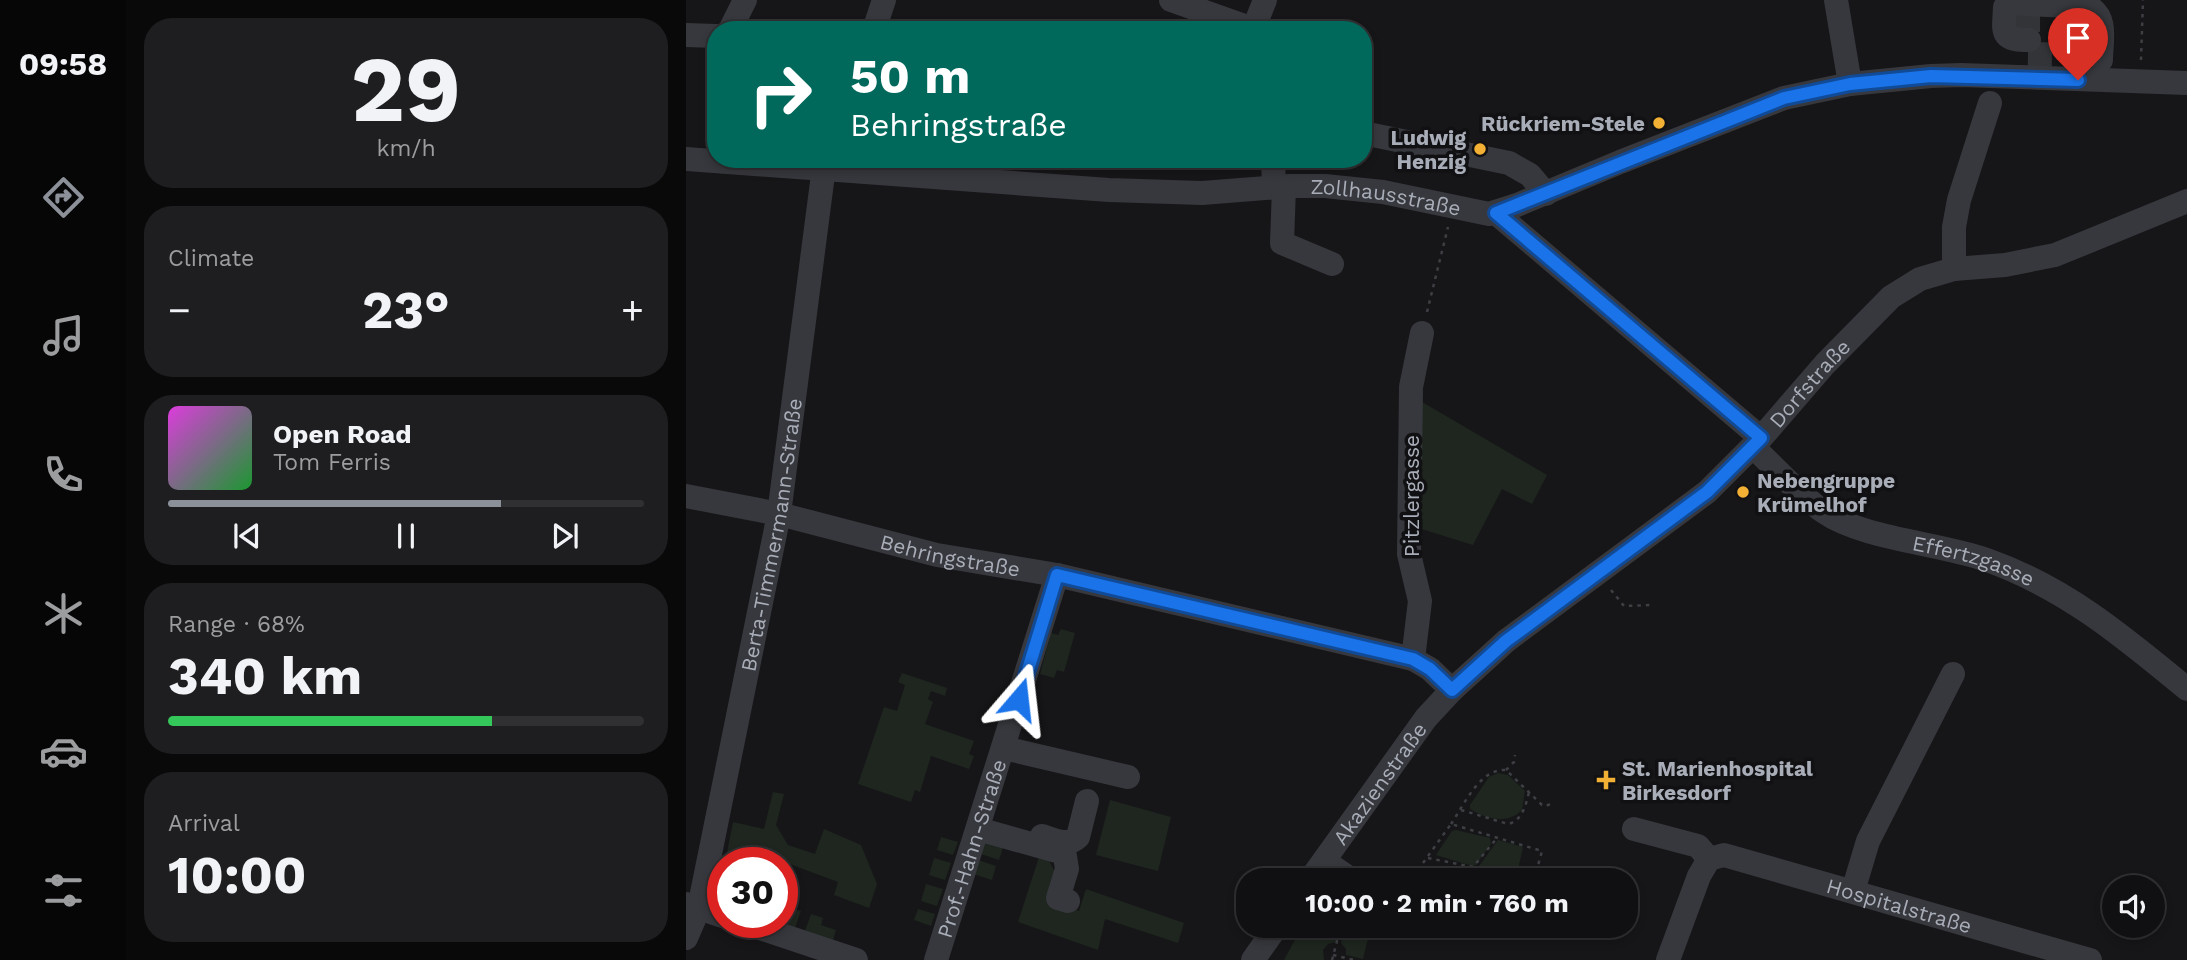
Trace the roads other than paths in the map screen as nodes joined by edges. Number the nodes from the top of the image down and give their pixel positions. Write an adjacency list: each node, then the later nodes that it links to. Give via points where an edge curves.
1 (745, 0): 6 (street)
2 (884, 0): 7 (street)
3 (1171, 0): 8 (street)
4 (1265, 0): 9 (street)
5 (1836, 0): 15 (street)
6 (734, 21)
7 (877, 21)
8 (1230, 21)
9 (1256, 21)
10 (686, 35): 11 (street)
11 (707, 36)
12 (2023, 37): 13 (street, via 2089,7 2102,19)
13 (2094, 51)
14 (2187, 83): 15 (street, Zollhausstraße, via 1941,75)
15 (1850, 84): 24 (street, Zollhausstraße, via 1784,98)
16 (1990, 103): 28 (street, via 1959,200)
17 (1372, 135): 24 (street, via 1509,163 1530,175)
18 (686, 159): 19 (street, Zollhausstraße)
19 (707, 160)
20 (823, 168): 32 (street, Berta-Timmermann-Straße)
21 (872, 168): 23 (street, Zollhausstraße, via 1162,192)
22 (1275, 168): 23 (street)
23 (1279, 187): 26 (street, Zollhausstraße, via 1363,189); 27 (street, via 1282,243)
24 (1546, 194): 26 (street, Zollhausstraße)
25 (2187, 201): 28 (street, Dorfstraße, via 2054,255)
26 (1496, 213): 30 (street, Effertzgasse)
27 (1332, 264)
28 (1955, 269): 30 (street, Dorfstraße, via 1920,279 1891,297)
29 (1422, 333): 34 (street, Pitzlergasse, via 1411,387 1409,554 1420,601)
30 (1757, 442): 36 (street, Effertzgasse, via 1807,498 1835,518 1987,559 2071,599); 37 (street, Dorfstraße, via 1707,492 1506,641)
31 (686, 496): 32 (street, Behringstraße)
32 (779, 514): 33 (street, Behringstraße, via 937,555); 47 (street, Berta-Timmermann-Straße)
33 (1057, 575): 34 (street, Behringstraße); 38 (street, Prof.-Hahn-Straße)
34 (1413, 659): 37 (street, Behringstraße)
35 (1953, 674): 45 (street, via 1868,841)
36 (2187, 689)
37 (1452, 690): 44 (street, Akazienstraße, via 1404,748)
38 (1004, 748): 39 (street); 41 (street, Prof.-Hahn-Straße)
39 (1128, 776)
40 (1087, 801): 41 (street, via 1078,837 1067,843)
41 (980, 825): 46 (street, via 1065,856 1068,869 1058,898); 53 (street, Prof.-Hahn-Straße)
42 (1634, 829): 43 (street, via 1698,846)
43 (1709, 859): 45 (street, Hospitalstraße, via 1724,855); 54 (street)
44 (1318, 868)
45 (1853, 891): 55 (street, Hospitalstraße)
46 (1068, 901)
47 (693, 906): 50 (street, Berta-Timmermann-Straße)
48 (790, 938): 52 (street)
49 (1271, 938): 51 (street)
50 (686, 939)
51 (1261, 957)
52 (856, 960)
53 (936, 960)
54 (1668, 960)
55 (2090, 960)

